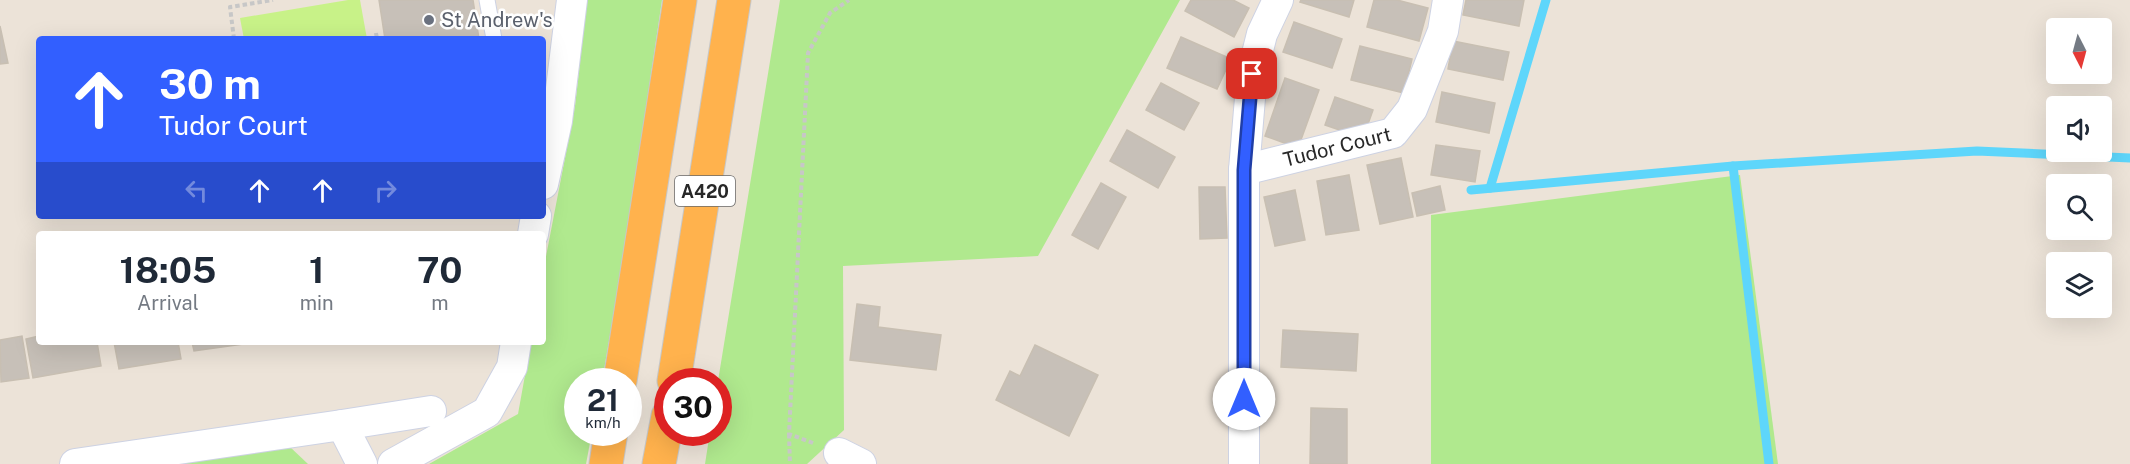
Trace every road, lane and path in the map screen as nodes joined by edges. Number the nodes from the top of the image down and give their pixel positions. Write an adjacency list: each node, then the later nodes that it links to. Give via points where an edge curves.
1 (273, 0): 10 (path, via 230,7)
2 (487, 0): 12 (lane)
3 (572, 0): 13 (street)
4 (680, 0): 17 (highway, A420)
5 (735, 0): 18 (highway, A420)
6 (849, 0): 21 (path, via 830,13 808,52)
7 (1278, 0): 15 (street, via 1262,34 1252,74)
8 (1449, 0): 15 (street, Tudor Court, via 1443,31 1412,109 1393,133)
9 (376, 33): 11 (path)
10 (234, 36)
11 (376, 36)
12 (493, 36)
13 (550, 114): 14 (street)
14 (546, 154)
15 (1244, 170): 31 (street)
16 (516, 345): 27 (street, via 512,367 487,412)
17 (622, 368)
18 (676, 368)
19 (431, 411): 20 (street)
20 (342, 425): 25 (street); 26 (street)
21 (789, 434): 24 (path); 30 (path)
22 (609, 446): 28 (highway)
23 (662, 446): 29 (highway)
24 (850, 458)
25 (75, 464)
26 (362, 464)
27 (393, 464)
28 (606, 464)
29 (659, 464)
30 (790, 464)
31 (1245, 464)

